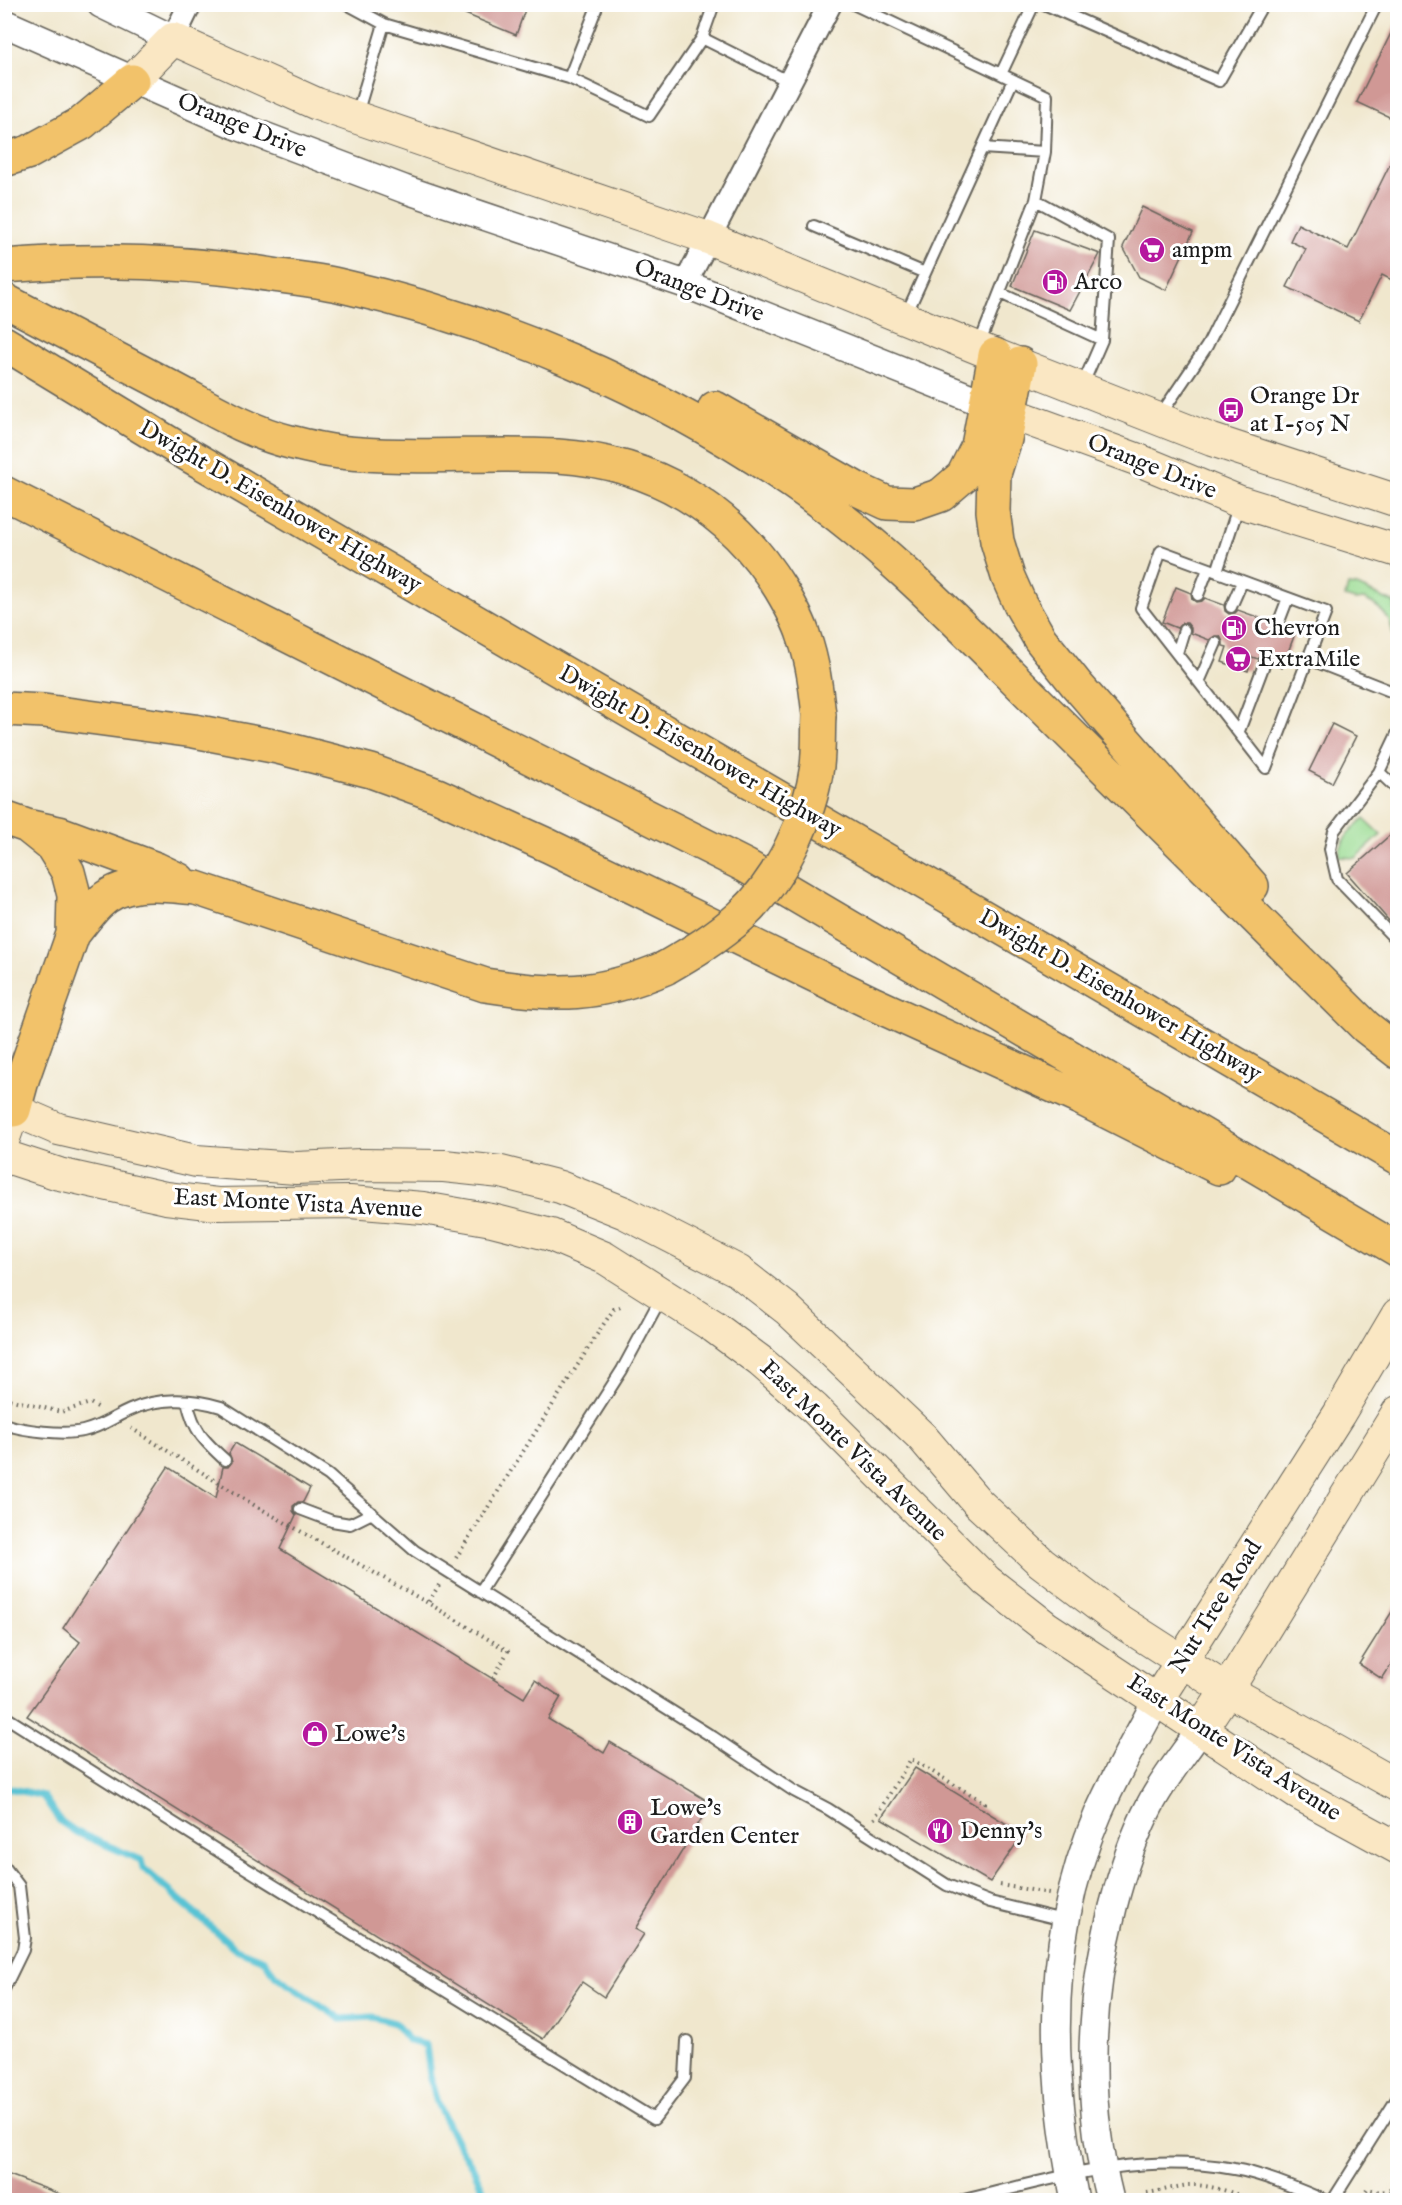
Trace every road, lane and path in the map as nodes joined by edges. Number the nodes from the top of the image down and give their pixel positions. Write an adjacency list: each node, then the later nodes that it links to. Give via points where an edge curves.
1 (101, 4): 15 (street, Orange Drive)
2 (190, 4): 15 (street)
3 (347, 4): 13 (lane)
4 (598, 4): 17 (lane)
5 (714, 4): 14 (lane)
6 (830, 4): 20 (street)
7 (853, 4): 16 (lane)
8 (1034, 4): 16 (lane)
9 (1044, 4): 10 (lane, via 1219,81)
10 (1263, 4)
11 (1377, 4): 40 (lane, via 1207,346)
12 (4, 23): 19 (street, Orange Drive)
13 (384, 24): 17 (lane); 21 (lane)
14 (702, 38): 17 (lane, via 649,116); 20 (lane)
15 (173, 39): 19 (main road); 21 (main road, Orange Drive, via 317,104)
16 (1000, 74): 18 (lane)
17 (569, 78)
18 (1013, 80): 22 (lane); 23 (lane, via 1047,96)
19 (132, 81): 24 (highway, via 82,123 29,152); 30 (street, Orange Drive, via 404,189)
20 (790, 82): 27 (street)
21 (356, 117): 27 (main road, Orange Drive)
22 (982, 148): 23 (lane); 29 (lane)
23 (1044, 152): 25 (lane)
24 (4, 160)
25 (1036, 200): 31 (lane); 35 (lane, via 1109,240)
26 (814, 226): 29 (lane)
27 (708, 238): 30 (street); 34 (main road, Orange Drive)
28 (4, 266): 33 (highway, via 138,261 220,267 334,284)
29 (925, 273): 34 (lane)
30 (685, 284): 39 (street, Orange Drive)
31 (1000, 293): 35 (lane); 37 (lane)
32 (4, 300): 64 (highway, bridge, via 234,420 286,441 338,452 559,456 608,463 653,477 692,497 727,524 763,560 804,635 819,715 807,812 790,848 766,887 742,915 718,935 633,982 560,993 486,986)
33 (398, 300): 39 (highway, via 525,325 621,362 713,407 888,503 915,504 941,495 963,476); 67 (highway, via 491,330 594,371 706,427 795,484 869,542 945,610)
34 (905, 318): 37 (main road, Orange Drive)
35 (1102, 340): 38 (lane)
36 (4, 343): 71 (highway, Dwight D. Eisenhower Highway, via 182,451)
37 (998, 356): 38 (main road, Orange Drive); 39 (highway)
38 (1081, 388): 40 (main road, Orange Drive)
39 (998, 408): 43 (main road, Orange Drive); 67 (highway, via 993,511 996,531 1008,577 1040,639 1346,993)
40 (1158, 419): 42 (main road, Orange Drive)
41 (4, 493): 72 (highway, via 746,866)
42 (1398, 501)
43 (1240, 502): 44 (main road, Orange Drive); 45 (lane)
44 (1398, 550)
45 (1213, 571): 46 (lane); 47 (lane); 53 (lane, via 1161,551 1141,608)
46 (1242, 582): 48 (lane); 49 (lane)
47 (1198, 596)
48 (1288, 598): 50 (lane); 54 (lane, via 1326,612)
49 (1231, 607)
50 (1278, 624)
51 (1184, 630): 53 (lane)
52 (1216, 643): 56 (lane)
53 (1177, 653): 56 (lane)
54 (1309, 659): 57 (lane); 59 (lane, via 1266,768)
55 (1265, 662): 59 (lane)
56 (1199, 682): 59 (lane)
57 (1398, 694)
58 (4, 709): 73 (highway, via 194,731 278,747 371,771 437,795 1080,1098)
59 (1239, 731)
60 (1398, 732): 61 (lane)
61 (1379, 772): 62 (lane); 66 (lane, via 1334,831 1330,849 1337,879)
62 (1398, 790)
63 (16, 822): 64 (highway, via 58,833); 65 (highway, via 52,846 68,872 74,895)
64 (196, 888): 65 (highway, via 147,884 120,889 99,903)
65 (73, 934): 69 (highway)
66 (1398, 942)
67 (1366, 1027): 68 (highway)
68 (1398, 1052)
69 (8, 1119): 88 (main road, East Monte Vista Avenue, via 196,1161 296,1168 444,1166 501,1172 560,1187 625,1213 738,1271 787,1309 922,1437 978,1503 1041,1562)
70 (4, 1156): 74 (main road, East Monte Vista Avenue, via 59,1174 166,1198 218,1203 350,1202 423,1208 492,1220 551,1235 605,1258)
71 (1398, 1158)
72 (1398, 1250)
73 (1398, 1258)
74 (662, 1295): 86 (lane, via 622,1370); 91 (main road, East Monte Vista Avenue, via 714,1327 814,1408 987,1581 1046,1627)
75 (624, 1306): 85 (path, via 614,1309 596,1335)
76 (1398, 1314): 88 (main road, Nut Tree Road, via 1339,1414)
77 (4, 1398): 80 (path, via 61,1412 90,1402)
78 (187, 1401): 80 (lane, via 160,1401); 82 (lane, via 192,1422); 84 (lane, via 221,1407 328,1475)
79 (1398, 1412): 90 (main road)
80 (115, 1418): 81 (lane, via 81,1431 47,1431); 87 (path, via 254,1505)
81 (4, 1424)
82 (225, 1460)
83 (300, 1509): 84 (lane, via 350,1524)
84 (372, 1513): 85 (lane, via 415,1551)
85 (447, 1572): 86 (lane); 87 (path)
86 (480, 1592): 101 (lane, via 947,1885 990,1902)
87 (428, 1602): 89 (path, via 508,1651)
88 (1180, 1662): 90 (main road, East Monte Vista Avenue); 91 (main road, Nut Tree Road)
89 (493, 1679)
90 (1227, 1690): 93 (main road); 94 (main road, East Monte Vista Avenue)
91 (1157, 1700): 93 (main road, East Monte Vista Avenue); 101 (street, Nut Tree Road, via 1098,1814 1076,1875)
92 (4, 1716): 103 (lane, via 654,2119 685,2078)
93 (1201, 1729): 97 (main road, East Monte Vista Avenue, via 1297,1793); 105 (street, via 1150,1804 1135,1836 1109,1923 1093,2017 1093,2087)
94 (1398, 1786)
95 (982, 1810): 96 (path, via 985,1803 911,1759 873,1819)
96 (882, 1824)
97 (1398, 1848)
98 (4, 1866): 102 (lane, via 19,1886 25,1938)
99 (995, 1884): 100 (path)
100 (1052, 1893)
101 (1067, 1921): 106 (street, Nut Tree Road, via 1055,2024)
102 (4, 1989)
103 (687, 2041)
104 (1398, 2097): 115 (lane)
105 (1102, 2168): 106 (lane); 112 (street); 114 (lane, via 1196,2164 1236,2169)
106 (1070, 2174): 110 (lane); 111 (street, Nut Tree Road)
107 (1398, 2175): 108 (path)
108 (1396, 2190): 116 (path, via 1367,2189)
109 (1147, 2193): 113 (path, via 1189,2185 1232,2192)
110 (964, 2200)
111 (1075, 2200)
112 (1110, 2200)
113 (1252, 2200)
114 (1324, 2200)
115 (1333, 2200)
116 (1359, 2200)

